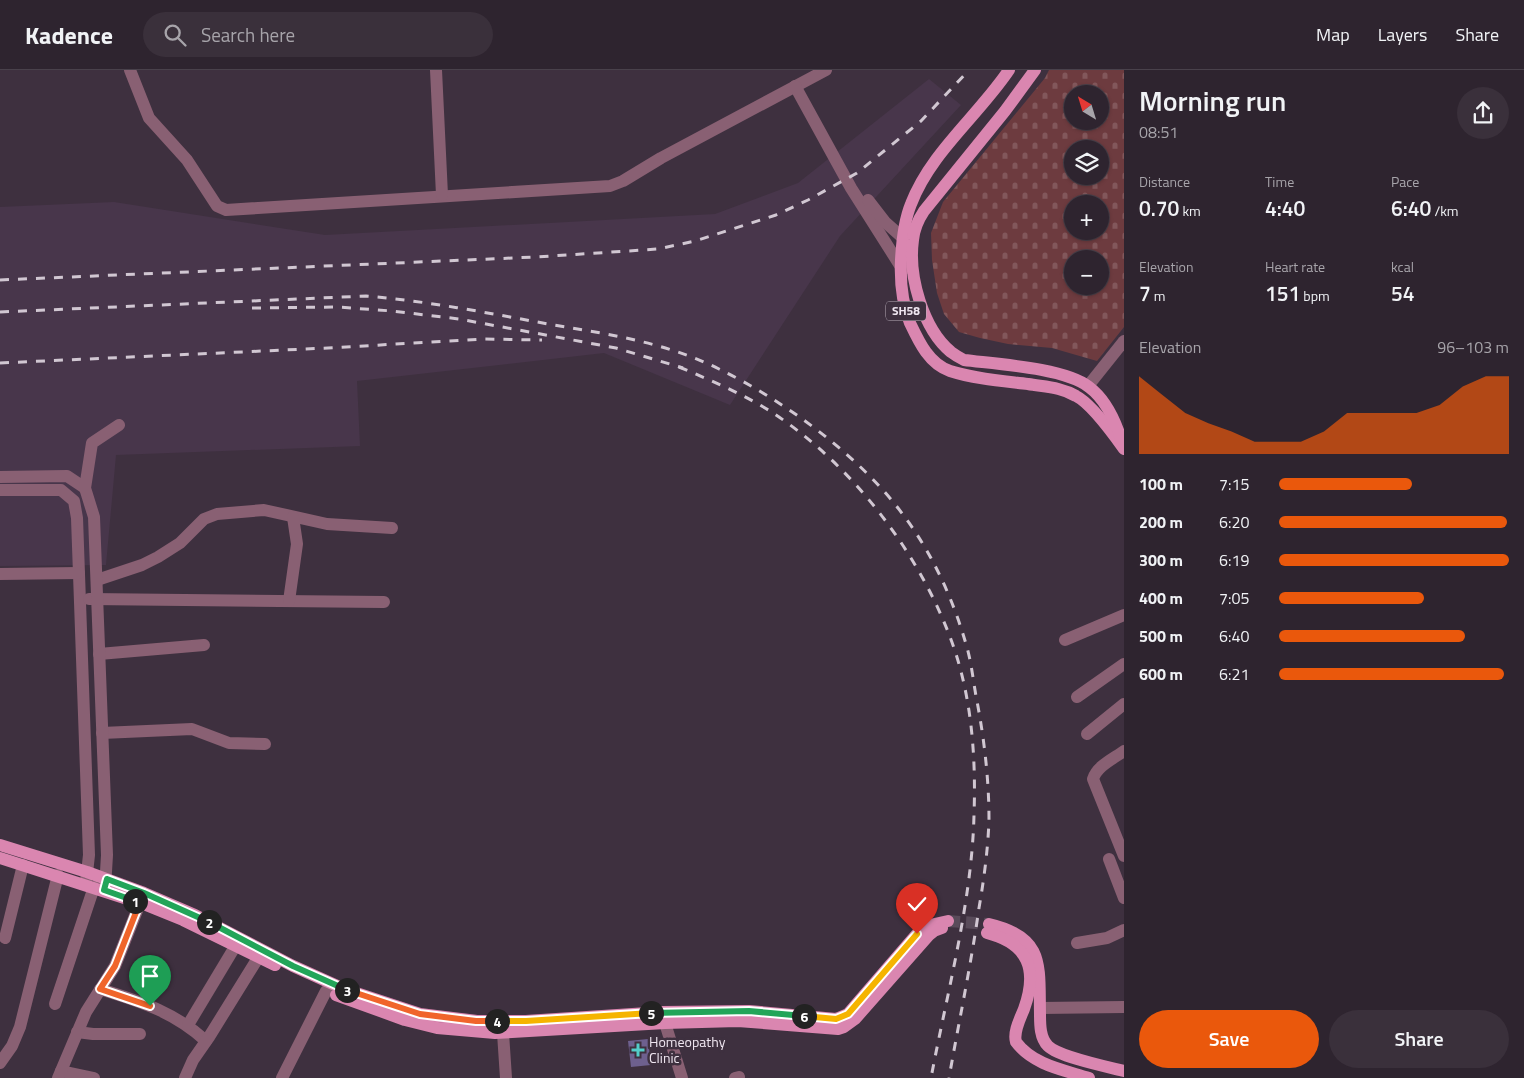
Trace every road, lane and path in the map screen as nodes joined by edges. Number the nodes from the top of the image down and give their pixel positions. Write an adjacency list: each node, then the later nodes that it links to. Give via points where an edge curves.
1 (130, 70): 7 (street, via 150,118 187,160 221,209)
2 (436, 70): 7 (street)
3 (826, 70): 6 (street)
4 (1009, 70): 8 (main road, SH58, via 924,177 908,211)
5 (1035, 70): 10 (main road, SH58, via 917,222 913,239)
6 (798, 84): 7 (street, via 617,184); 8 (street, via 861,189 885,222); 9 (street, via 851,188)
7 (442, 195)
8 (903, 238): 9 (main road, SH58)
9 (901, 267): 10 (street); 14 (main road, SH58, via 908,316 924,351 939,366 969,375 1068,392 1086,403)
10 (914, 276): 12 (main road, SH58, via 929,325 952,353 964,360 1058,373)
11 (1124, 341): 12 (street)
12 (1088, 386): 14 (main road, SH58, via 1106,406)
13 (119, 425): 16 (street, via 92,443)
14 (1124, 448)
15 (0, 477): 16 (street, via 67,476)
16 (85, 488): 18 (street); 23 (street, via 94,517)
17 (0, 490): 18 (street, via 60,490)
18 (74, 501): 21 (street)
19 (293, 517): 20 (street, via 327,524); 23 (street, via 264,510 216,514 204,519 180,543 158,557); 26 (street, via 297,544)
20 (392, 528)
21 (79, 573): 22 (street); 25 (street)
22 (0, 574)
23 (97, 580): 24 (street)
24 (97, 599): 25 (street); 26 (street); 31 (street)
25 (80, 600): 34 (street)
26 (289, 601): 27 (street)
27 (384, 602)
28 (1124, 615): 29 (street)
29 (1065, 640)
30 (204, 645): 31 (street)
31 (99, 654): 33 (street)
32 (1124, 664): 35 (street)
33 (101, 695): 34 (street); 37 (street)
34 (83, 696): 47 (street, via 89,855)
35 (1077, 697)
36 (1124, 704): 38 (street)
37 (102, 733): 39 (street, via 192,729 229,743); 47 (street)
38 (1087, 734)
39 (265, 744)
40 (1124, 751): 42 (street, via 1099,768 1093,779)
41 (0, 845): 47 (main road)
42 (1124, 856)
43 (0, 858): 45 (main road)
44 (1109, 859): 48 (street)
45 (23, 865): 46 (main road); 51 (street)
46 (58, 875): 47 (main road); 66 (street, via 20,1027)
47 (96, 883): 49 (main road); 57 (street); 60 (main road, via 195,915 344,989 420,1014 476,1021 730,1011 836,1019 848,1014 917,934 930,924 948,924 929,935 844,1027 738,1021)
48 (1124, 898)
49 (140, 902): 53 (main road); 55 (street, via 115,966)
50 (1124, 930): 52 (street, via 1107,938)
51 (5, 938)
52 (1077, 943)
53 (236, 945): 54 (main road); 61 (street)
54 (258, 958): 56 (main road); 65 (street)
55 (100, 989): 61 (street, via 150,1006); 62 (street)
56 (326, 991): 63 (main road, via 405,1020 437,1028); 71 (street)
57 (55, 1004)
58 (1124, 1007): 59 (street)
59 (1040, 1008): 67 (main road, via 1042,1036 1049,1047 1058,1053); 74 (main road, via 1034,952 1014,932 1006,928 988,928 1010,941 1028,964 1029,990 1016,1042 1048,1066)
60 (665, 1023): 63 (main road); 73 (street)
61 (188, 1025): 65 (street)
62 (77, 1032): 64 (street); 68 (street)
63 (503, 1033): 72 (street)
64 (140, 1034)
65 (206, 1041): 70 (street)
66 (0, 1063)
67 (1124, 1071)
68 (59, 1075): 69 (street)
69 (94, 1078)
70 (184, 1078)
71 (282, 1078)
72 (506, 1078)
73 (682, 1078)
74 (1089, 1078)

